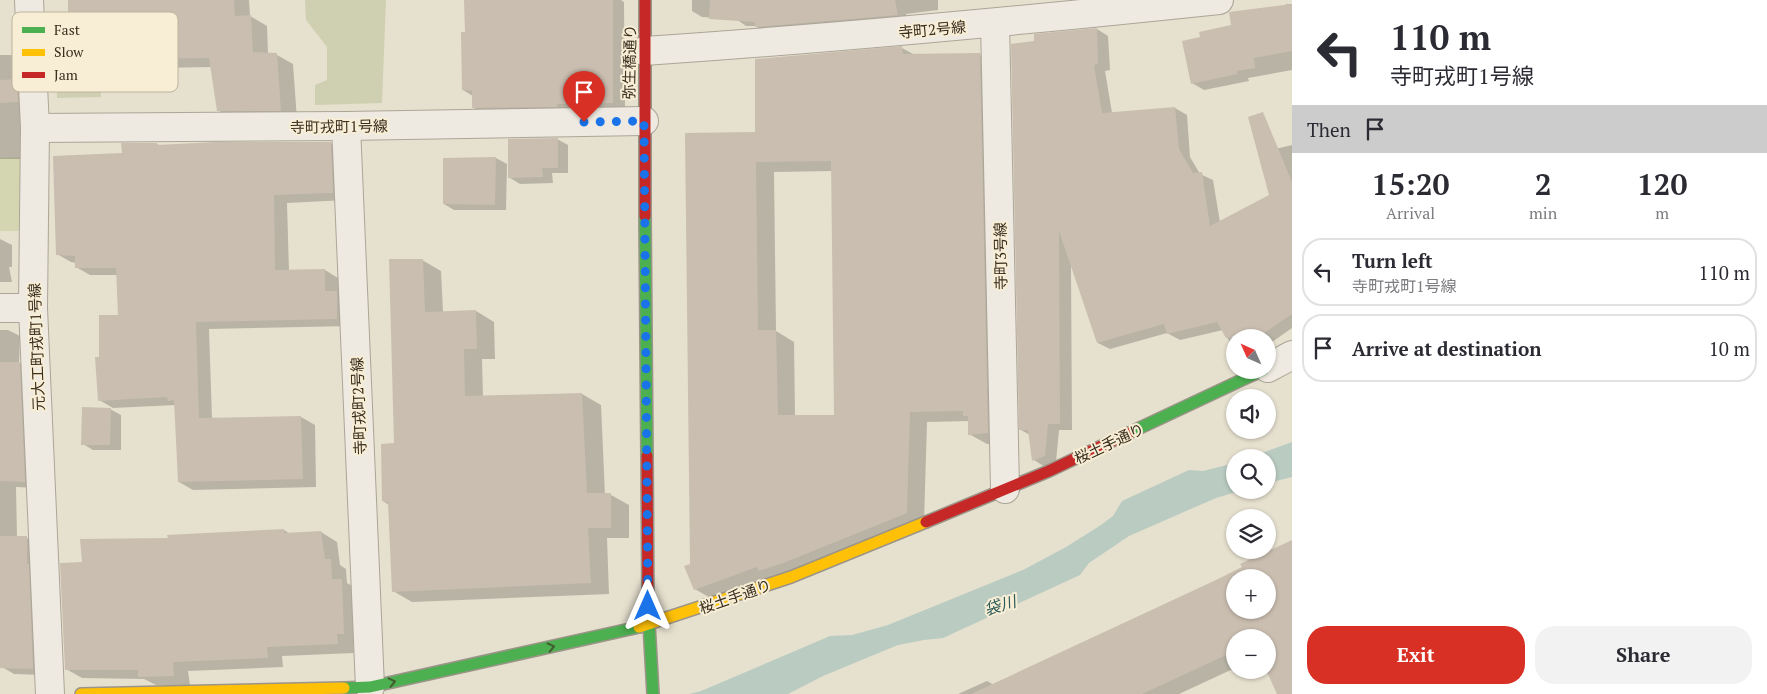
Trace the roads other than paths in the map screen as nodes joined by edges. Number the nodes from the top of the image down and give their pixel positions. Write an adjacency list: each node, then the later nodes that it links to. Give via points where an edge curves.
1 (645, 0): 4 (street, 弥生橋通り)
2 (1219, 0): 3 (street, 寺町2号線)
3 (995, 24): 4 (street, 寺町2号線); 14 (street, 寺町3号線)
4 (644, 52): 6 (street, 弥生橋通り)
5 (33, 92): 8 (street, 元大工町戎町1号線)
6 (644, 121): 7 (street, 寺町戎町1号線); 15 (street, 弥生橋通り)
7 (346, 126): 8 (street, 寺町戎町1号線); 16 (street, 寺町戎町2号線)
8 (35, 128): 10 (street, 元大工町戎町1号線)
9 (0, 308): 10 (street)
10 (34, 308): 17 (street, 元大工町戎町1号線)
11 (1292, 355): 12 (street)
12 (1276, 364)
13 (1244, 379): 14 (street, 桜土手通り)
14 (1005, 489): 15 (street, 桜土手通り, via 791,577)
15 (648, 625): 16 (street, 桜土手通り, one-way to 15); 19 (street, 弥生橋通り)
16 (370, 687): 18 (street, 桜土手通り)
17 (50, 694)
18 (81, 694)
19 (653, 694)

